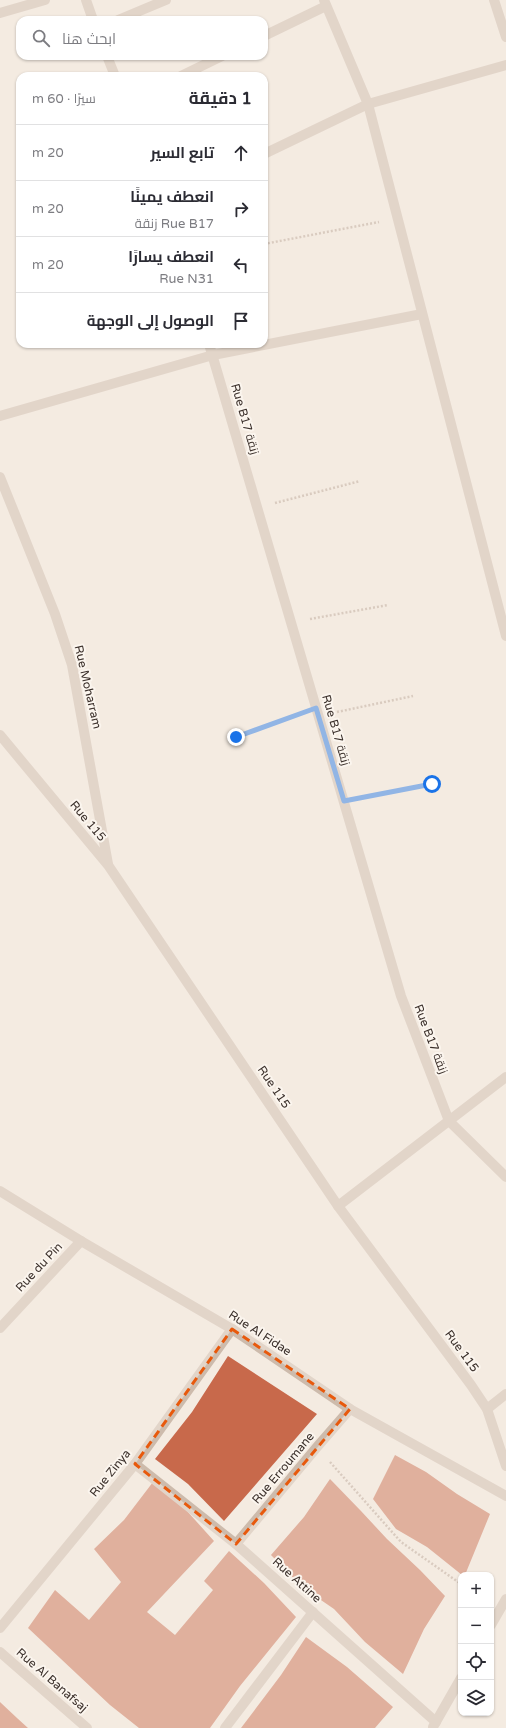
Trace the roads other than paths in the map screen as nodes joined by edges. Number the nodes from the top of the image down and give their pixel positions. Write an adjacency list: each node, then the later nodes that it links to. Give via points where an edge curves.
1 (45, 0): 6 (street)
2 (86, 0): 7 (street)
3 (166, 0): 8 (street)
4 (494, 0): 10 (street)
5 (325, 3): 9 (street); 16 (street)
6 (0, 13)
7 (92, 16)
8 (128, 16)
9 (268, 34)
10 (506, 37)
11 (109, 60): 14 (street)
12 (214, 60): 15 (street)
13 (506, 65): 16 (street)
14 (113, 72)
15 (189, 72)
16 (368, 104): 17 (street); 18 (street)
17 (268, 152)
18 (422, 314): 19 (street); 25 (street)
19 (268, 344)
20 (210, 348): 22 (street, Rue B17 زنقة)
21 (249, 348): 22 (street)
22 (213, 355): 23 (street); 29 (street, Rue B17 زنقة, via 401,996)
23 (0, 416)
24 (0, 477): 27 (street, Rue Moharram, via 55,614 72,665)
25 (506, 636)
26 (0, 735): 27 (street, Rue 115)
27 (108, 865): 32 (street, Rue 115)
28 (506, 1077): 29 (street)
29 (449, 1121): 30 (street); 32 (street)
30 (506, 1177)
31 (0, 1192): 33 (street, Rue Al Fidae)
32 (338, 1206): 38 (street, Rue 115)
33 (81, 1241): 34 (street, Rue du Pin); 35 (street, Rue Al Fidae)
34 (0, 1328)
35 (232, 1329): 37 (street, Rue Al Fidae); 39 (street, Rue Zinya)
36 (506, 1394): 38 (street)
37 (350, 1409): 41 (street, Rue Al Fidae); 42 (street, Rue Erroumane)
38 (487, 1409): 40 (street, Rue 115)
39 (135, 1464): 42 (street, Rue Attine); 46 (street, Rue Zinya)
40 (506, 1466)
41 (506, 1496)
42 (236, 1544): 44 (street, Rue Attine)
43 (506, 1599): 45 (street)
44 (312, 1612): 49 (street, Rue Attine); 51 (street)
45 (494, 1620)
46 (0, 1628)
47 (0, 1652): 50 (street, Rue Al Banafsaj)
48 (460, 1680): 49 (street)
49 (434, 1725)
50 (87, 1728)
51 (225, 1728)

